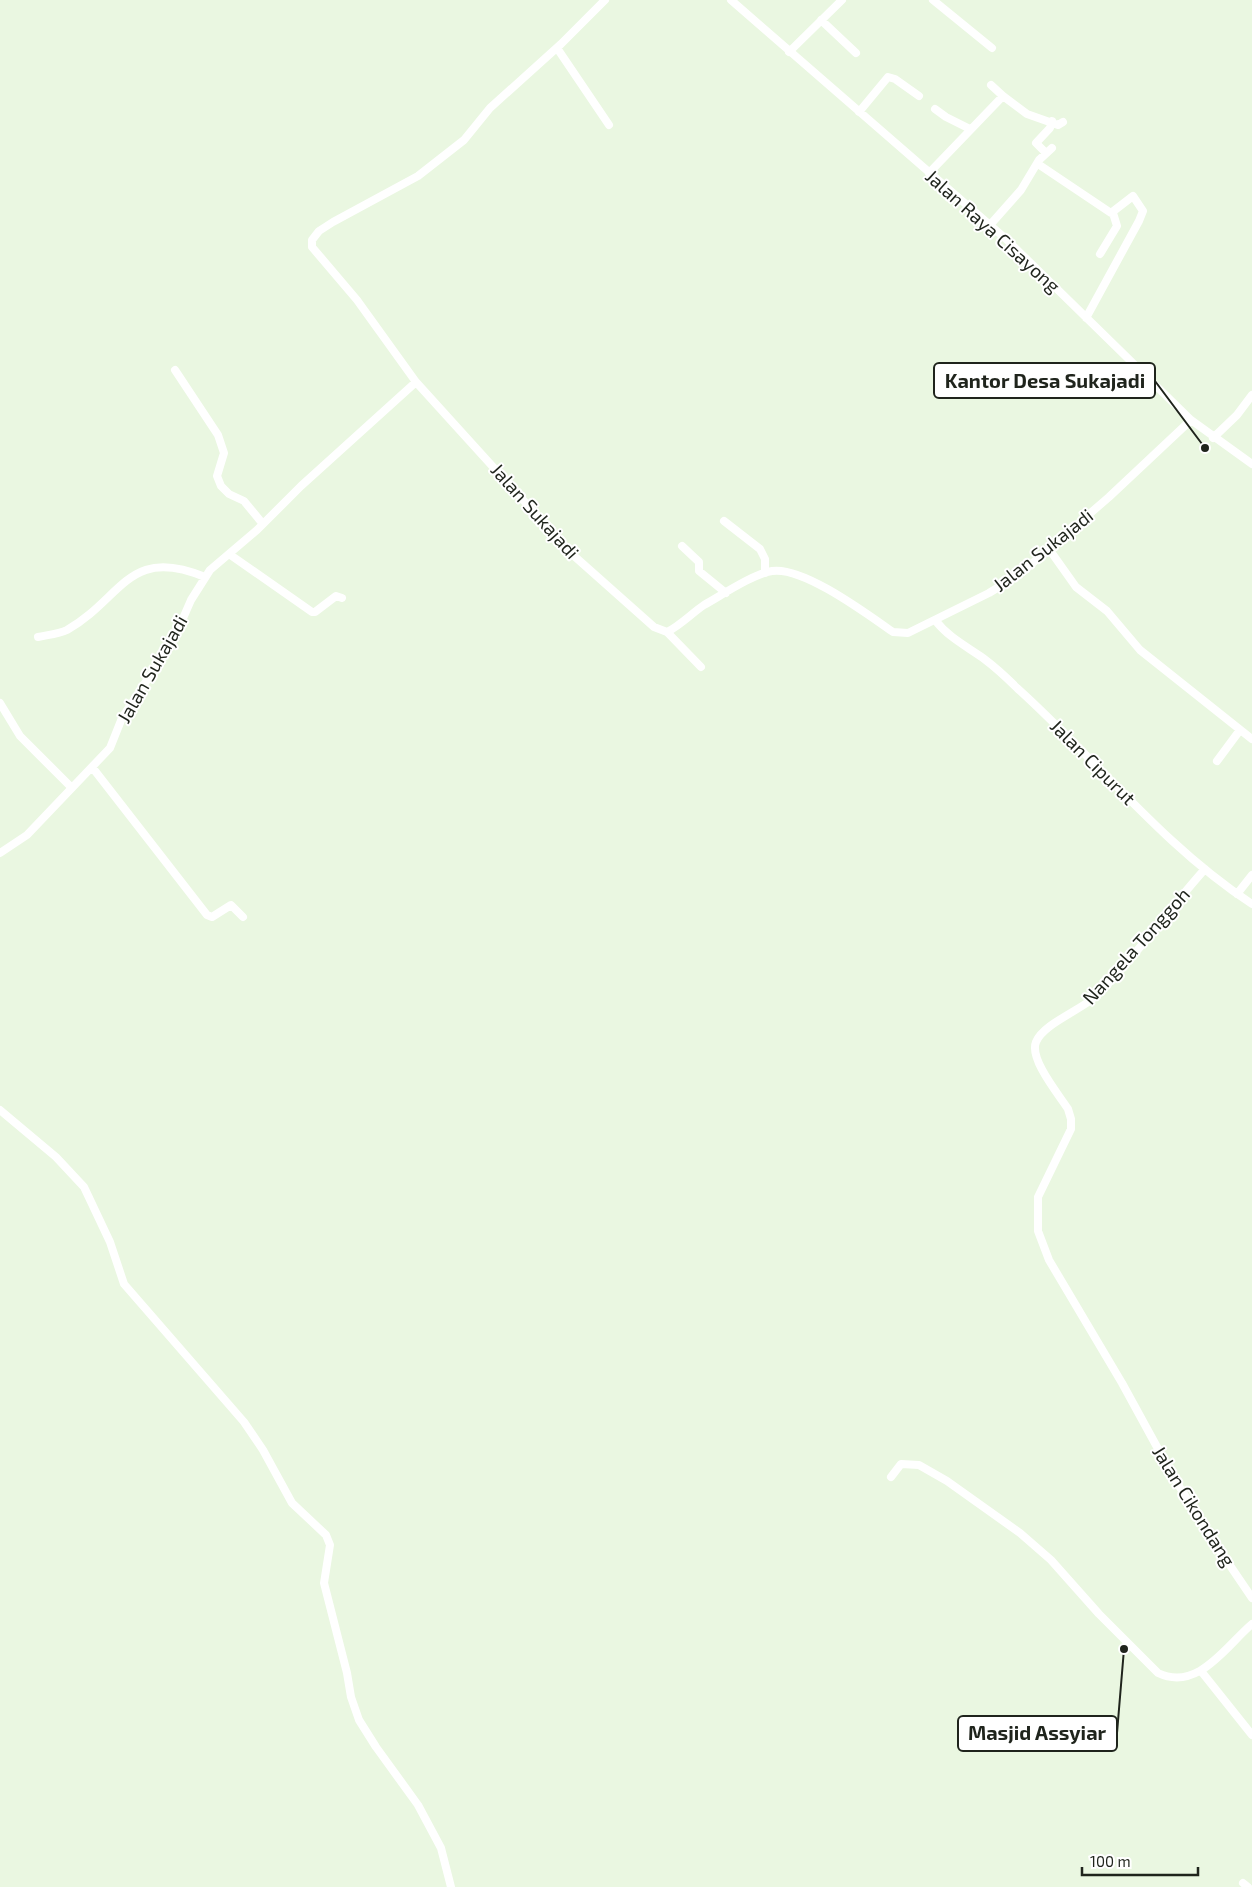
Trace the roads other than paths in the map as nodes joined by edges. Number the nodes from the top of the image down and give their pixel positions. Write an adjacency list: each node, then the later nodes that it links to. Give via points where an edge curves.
1 (605, 0): 6 (street)
2 (731, 0): 8 (street, Jalan Raya Cisayong)
3 (842, 0): 5 (street)
4 (933, 0): 7 (street)
5 (821, 20): 8 (street); 9 (street)
6 (557, 48): 17 (street); 26 (street, via 490,108 464,140 418,176 326,226 312,240 312,247 356,300)
7 (992, 48)
8 (789, 52): 14 (street, Jalan Raya Cisayong)
9 (856, 53)
10 (991, 85): 12 (street)
11 (919, 96): 14 (street, via 888,77)
12 (1003, 96): 15 (street, via 1028,114); 18 (street)
13 (935, 109): 18 (street)
14 (859, 112): 20 (street, Jalan Raya Cisayong)
15 (1052, 121): 16 (street, via 1058,125); 19 (street, via 1036,143 1049,151)
16 (1063, 122)
17 (609, 125)
18 (970, 129): 20 (street)
19 (1038, 164): 21 (street); 22 (street, via 1025,179 1021,190)
20 (929, 174): 22 (street, Jalan Raya Cisayong)
21 (1113, 213): 23 (street, via 1117,226); 24 (street, via 1133,196 1143,211)
22 (990, 225): 24 (street, Jalan Raya Cisayong)
23 (1100, 254)
24 (1086, 318): 28 (street, Jalan Raya Cisayong)
25 (176, 370): 32 (street, via 218,435 224,453 217,476 222,486 229,494 244,501)
26 (416, 382): 32 (street, Jalan Sukajadi); 41 (street, Jalan Sukajadi, via 574,555 654,627)
27 (1252, 395): 29 (street)
28 (1191, 420): 29 (street, Jalan Raya Cisayong); 34 (street, Jalan Sukajadi)
29 (1214, 438): 30 (street, Jalan Raya Cisayong)
30 (1252, 464)
31 (724, 521): 36 (street, via 764,554)
32 (263, 524): 35 (street, Jalan Sukajadi)
33 (682, 546): 38 (street, via 699,562 699,571)
34 (1049, 549): 40 (street, Jalan Sukajadi, via 1020,574); 45 (street, via 1076,587 1107,611 1140,650)
35 (228, 554): 37 (street, Jalan Sukajadi); 39 (street, via 312,612 336,596)
36 (765, 573): 38 (street, Jalan Sukajadi); 40 (street, Jalan Sukajadi, via 798,574 893,632 908,633)
37 (205, 577): 42 (street, via 185,569 149,568 132,575 80,622 65,631); 48 (street, Jalan Sukajadi, via 174,639 122,718 110,748)
38 (726, 593): 41 (street, Jalan Sukajadi)
39 (342, 598)
40 (936, 620): 51 (street, Jalan Cipurut, via 958,642 1017,687 1131,801)
41 (667, 632): 43 (street)
42 (38, 637)
43 (701, 667)
44 (0, 703): 49 (street, via 20,736)
45 (1240, 730): 46 (street); 47 (street)
46 (1252, 739)
47 (1217, 761)
48 (92, 767): 49 (street, Jalan Sukajadi); 55 (street, via 207,914 212,916 231,905)
49 (72, 788): 50 (street, Jalan Sukajadi, via 27,835)
50 (0, 853)
51 (1205, 869): 53 (street, Jalan Cipurut); 57 (street, Nangela Tonggoh, via 1094,997 1041,1034 1035,1044 1035,1056 1072,1119 1071,1129)
52 (1252, 875): 53 (street)
53 (1237, 894): 54 (street, Jalan Cipurut)
54 (1252, 904)
55 (243, 917)
56 (0, 1110): 63 (street, via 56,1157 84,1187 110,1242 124,1284 244,1422 292,1503 326,1535 330,1546 324,1583 359,1720 418,1804 441,1848)
57 (1038, 1197): 59 (street, Jalan Cikondang, via 1038,1231 1050,1260 1212,1539)
58 (891, 1477): 61 (street, via 902,1464 919,1465 946,1481 1036,1546 1158,1673 1177,1678)
59 (1252, 1598)
60 (1252, 1624): 61 (street, via 1227,1651)
61 (1201, 1671): 62 (street)
62 (1252, 1735)
63 (451, 1887)

